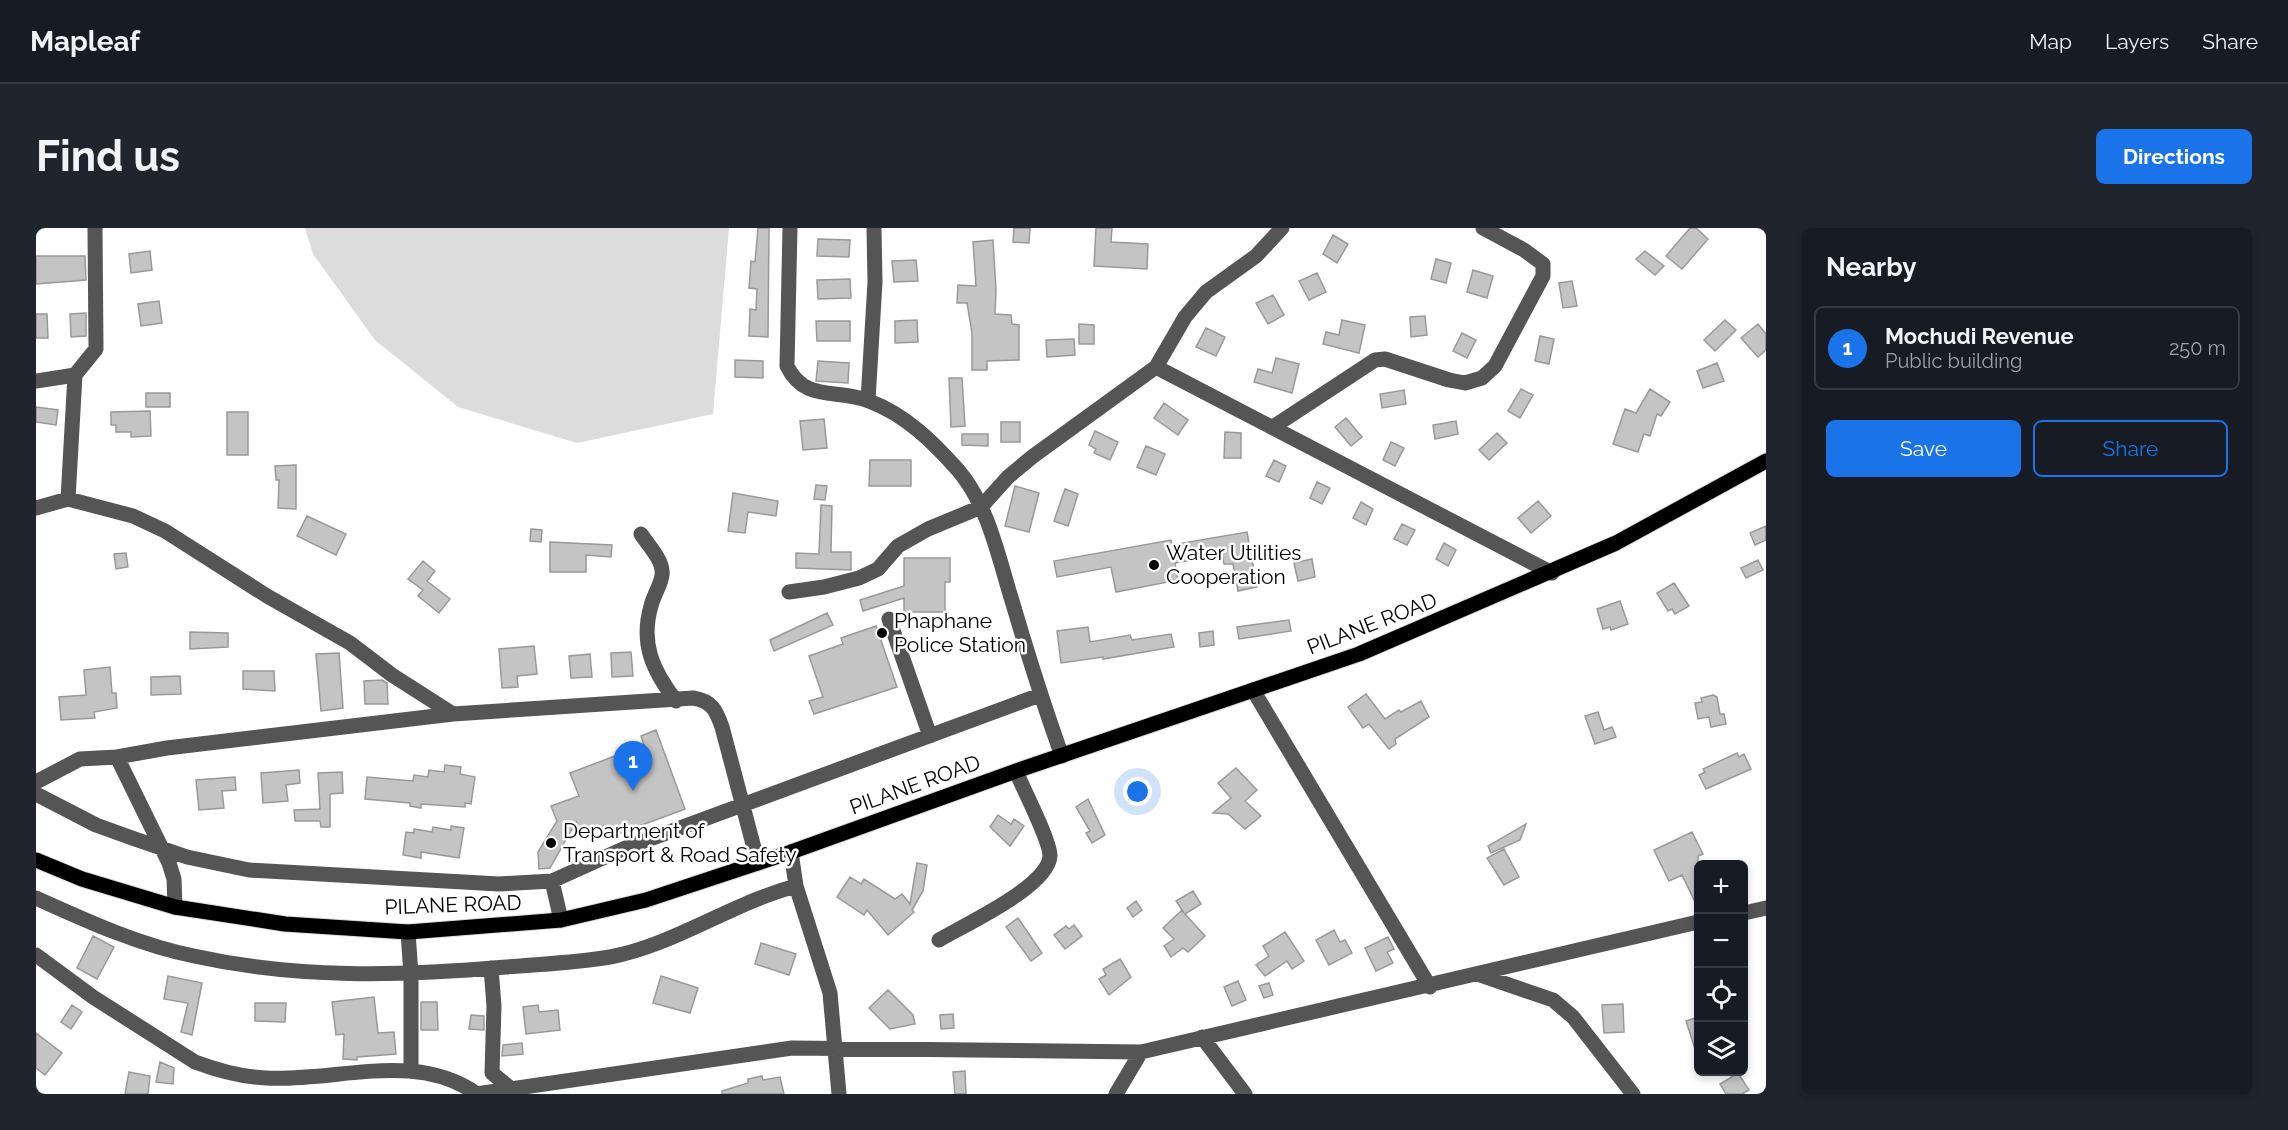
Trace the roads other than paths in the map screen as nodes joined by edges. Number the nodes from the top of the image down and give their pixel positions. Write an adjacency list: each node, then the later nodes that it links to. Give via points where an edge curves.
1 (95, 228): 7 (street, via 96,348)
2 (790, 228): 9 (street, via 787,366 794,381 805,389)
3 (874, 228): 9 (street)
4 (1282, 228): 6 (street, via 1256,256 1206,292 1185,317)
5 (1483, 228): 10 (street, via 1543,264 1543,276 1495,366 1482,378 1465,383 1385,359 1375,360)
6 (1156, 367): 10 (street); 13 (street, via 1032,457)
7 (75, 375): 8 (street); 12 (street)
8 (36, 381)
9 (868, 400): 13 (street, via 921,431 960,473)
10 (1273, 427): 16 (street)
11 (1766, 461): 16 (main road, PILANE ROAD, via 1626,538)
12 (68, 499): 14 (street); 22 (street, via 133,516 165,531 350,643)
13 (981, 507): 17 (street, via 898,546 878,568 859,578); 20 (street)
14 (36, 508)
15 (641, 534): 21 (street, via 663,574 651,604 646,645 654,668)
16 (1552, 573): 19 (main road, PILANE ROAD, via 1359,654)
17 (789, 592)
18 (889, 619): 23 (street)
19 (1253, 690): 24 (main road, PILANE ROAD); 48 (street)
20 (1040, 695): 23 (street); 24 (street)
21 (676, 701): 22 (street); 29 (street, via 705,700 716,709)
22 (453, 714): 25 (street)
23 (930, 736): 29 (street)
24 (1062, 756): 26 (main road, PILANE ROAD)
25 (117, 757): 27 (street, via 80,759); 30 (street)
26 (1016, 771): 31 (main road, PILANE ROAD); 43 (street, via 1049,849 1048,865 1040,877 1009,899)
27 (36, 782)
28 (36, 794): 30 (street, via 96,825)
29 (744, 805): 33 (street); 34 (street, via 623,849)
30 (162, 848): 34 (street, via 249,870 499,884); 37 (street, via 174,879)
31 (791, 852): 33 (main road, PILANE ROAD); 35 (street)
32 (36, 860): 37 (main road, PILANE ROAD, via 82,879)
33 (758, 862): 40 (main road, PILANE ROAD, via 646,900)
34 (552, 881): 40 (street)
35 (796, 886): 45 (street, via 762,895 648,946 610,957); 50 (street, via 830,993)
36 (36, 898): 46 (street, via 134,939 192,956 288,972)
37 (176, 907): 42 (main road, PILANE ROAD, via 285,924)
38 (1766, 908): 39 (street)
39 (1748, 912)
40 (561, 920): 42 (main road, PILANE ROAD)
41 (1694, 923): 47 (street)
42 (408, 932): 46 (street)
43 (939, 940)
44 (36, 955): 52 (street, via 93,997 195,1062 220,1071 269,1078)
45 (491, 968): 46 (street); 53 (street, via 492,1073)
46 (411, 975): 52 (street)
47 (1480, 975): 48 (street); 58 (street, via 1553,1000 1574,1017)
48 (1430, 987): 49 (street)
49 (1202, 1036): 51 (street); 57 (street)
50 (836, 1047): 51 (street); 53 (street, via 765,1050); 55 (street)
51 (1141, 1052): 56 (street)
52 (411, 1071): 54 (street, via 465,1085)
53 (511, 1091): 54 (street)
54 (477, 1094)
55 (839, 1094)
56 (1116, 1094)
57 (1245, 1094)
58 (1633, 1094)

